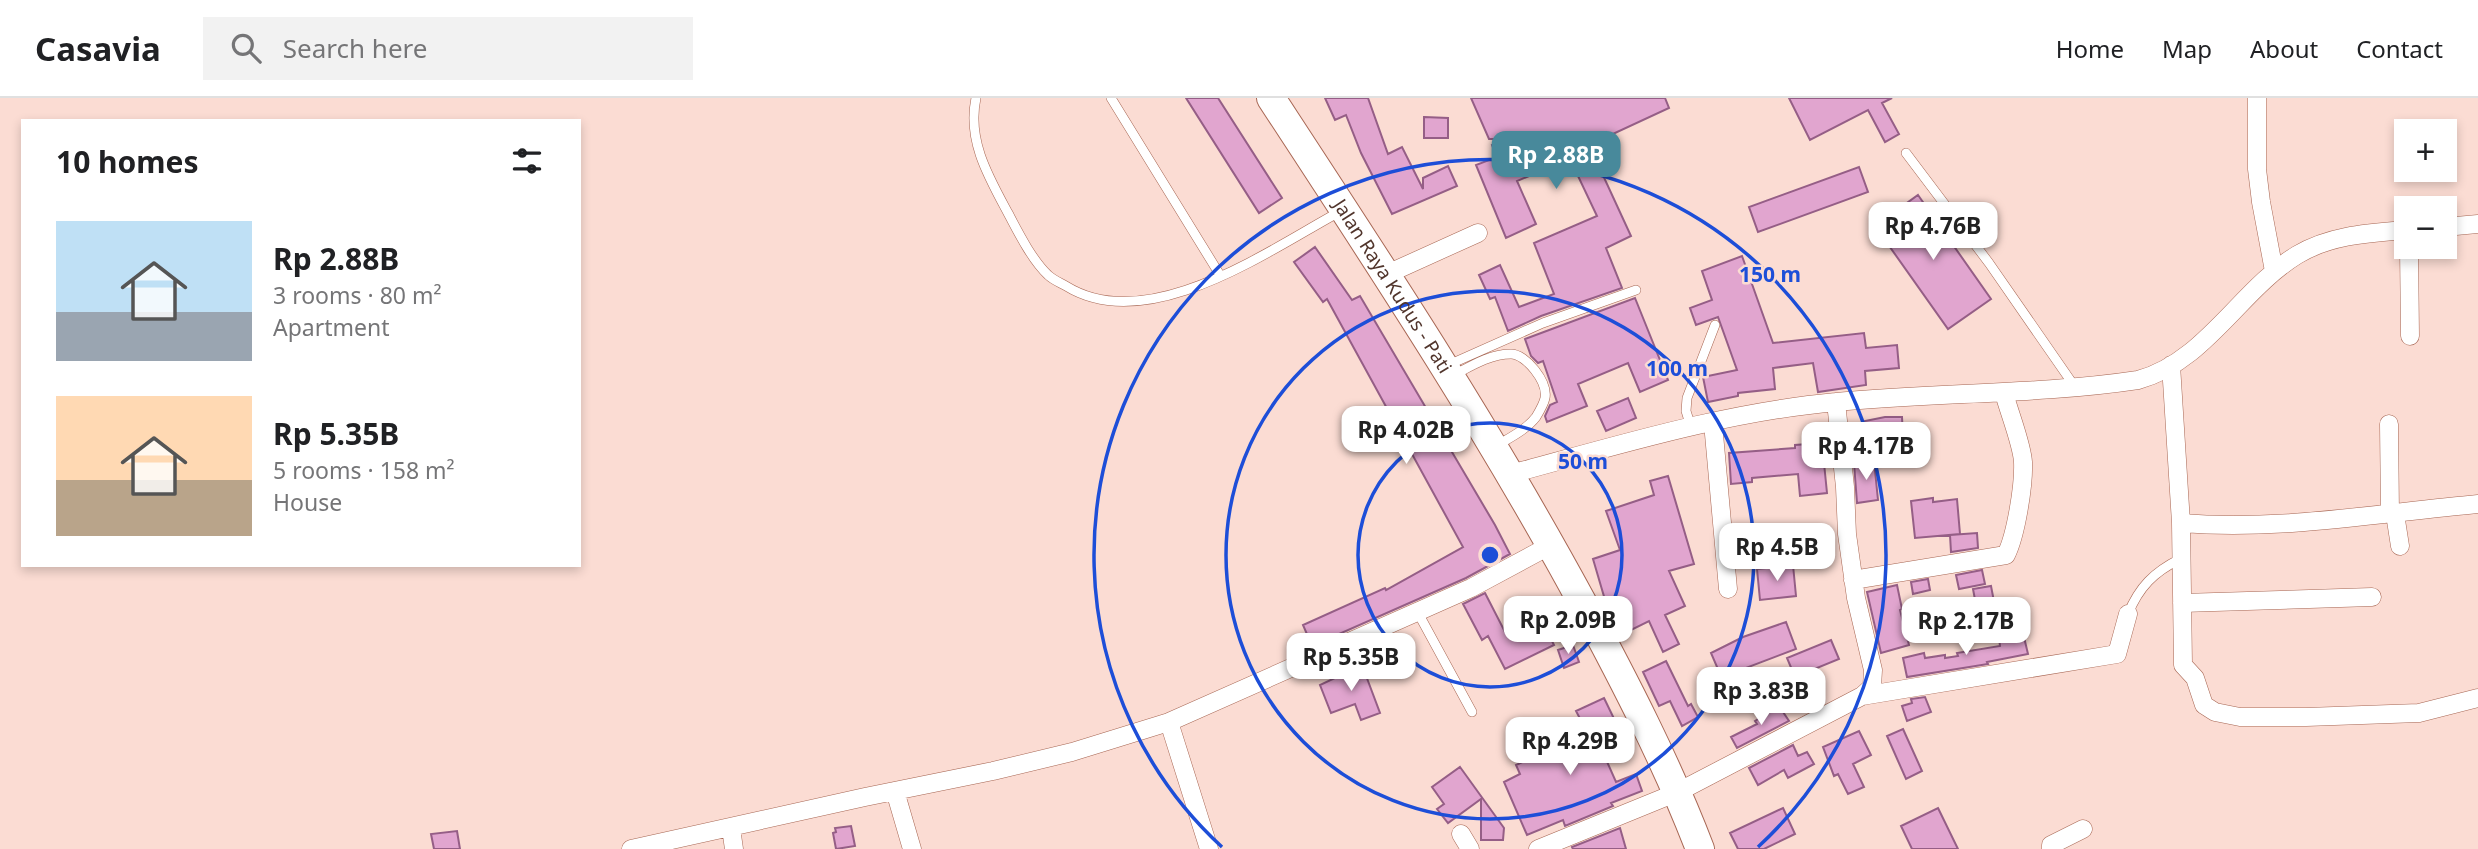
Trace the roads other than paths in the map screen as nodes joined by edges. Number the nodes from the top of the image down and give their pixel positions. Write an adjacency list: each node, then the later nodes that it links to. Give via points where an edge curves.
1 (976, 98): 13 (lane, via 975,141 983,161 1020,235 1048,275 1094,298 1131,302 1183,291)
2 (1111, 98): 13 (lane)
3 (1271, 98): 6 (highway, Jalan Raya Kudus - Pati)
4 (2257, 98): 12 (street, via 2257,169)
5 (1906, 153): 20 (lane)
6 (1343, 209): 13 (lane); 14 (highway, Jalan Raya Kudus - Pati)
7 (2478, 224): 8 (street)
8 (2457, 226)
9 (2394, 231): 12 (street, via 2332,239)
10 (1478, 233): 14 (street)
11 (2409, 259): 17 (street)
12 (2274, 271): 18 (street, via 2208,336)
13 (1220, 275)
14 (1385, 275): 19 (highway, Jalan Raya Kudus - Pati)
15 (1636, 290): 19 (lane, via 1543,323)
16 (1715, 325): 25 (lane, via 1687,398)
17 (2410, 336)
18 (2171, 365): 20 (street, via 2138,380); 30 (street)
19 (1448, 372): 26 (highway, Jalan Raya Kudus - Pati); 26 (lane, via 1511,354 1524,358 1541,380 1545,398 1536,417)
20 (2075, 387): 21 (street)
21 (2004, 393): 22 (street); 34 (street, via 2023,461 2020,501 2006,555)
22 (1836, 402): 23 (street); 34 (street)
23 (1713, 423): 25 (street); 35 (street)
24 (2389, 424): 29 (street)
25 (1691, 427): 27 (street)
26 (1494, 447): 27 (highway, Jalan Raya Kudus - Pati)
27 (1511, 474): 31 (highway, Jalan Raya Kudus - Pati)
28 (2478, 504): 29 (street)
29 (2392, 514): 30 (street, via 2280,525); 32 (street)
30 (2181, 523): 33 (street)
31 (1551, 544): 38 (street, via 1471,589); 45 (highway, Jalan Raya Kudus - Pati)
32 (2400, 546)
33 (2180, 559): 37 (street); 39 (lane, via 2159,569)
34 (1853, 580): 40 (street, via 1874,679)
35 (1728, 589)
36 (2372, 597): 37 (street)
37 (2182, 603): 41 (street, via 2183,665 2195,678 2204,705 2215,712 2240,717 2418,713)
38 (1418, 611): 42 (lane); 43 (street)
39 (2128, 614): 40 (street, via 2118,654)
40 (1863, 696): 45 (street)
41 (2478, 698)
42 (1472, 712)
43 (1169, 722): 44 (street, via 1059,755); 51 (street)
44 (895, 791): 46 (street); 50 (street)
45 (1678, 792): 52 (street); 53 (highway, Jalan Raya Kudus - Pati)
46 (731, 828): 48 (street); 49 (street)
47 (2083, 829): 54 (street)
48 (631, 849)
49 (733, 849)
50 (912, 849)
51 (1209, 849)
52 (1538, 849)
53 (1700, 849)
54 (2051, 849)

